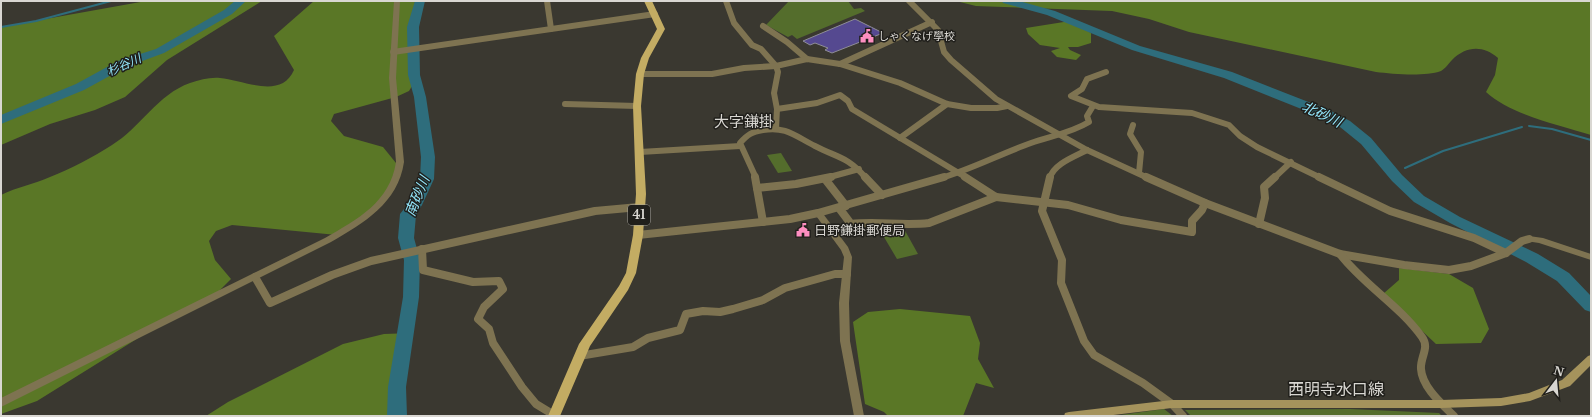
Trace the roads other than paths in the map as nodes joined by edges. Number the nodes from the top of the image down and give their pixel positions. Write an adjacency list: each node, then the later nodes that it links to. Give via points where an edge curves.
1 (397, 1): 10 (street)
2 (547, 1): 9 (street)
3 (648, 1): 6 (main road, 41)
4 (726, 1): 13 (street, via 734,22 752,45 761,48)
5 (909, 1): 7 (street)
6 (655, 14): 9 (street); 15 (main road, 41, via 661,29 645,58)
7 (932, 22): 12 (street); 19 (street, via 938,30 944,52 951,60 986,92)
8 (763, 26): 11 (street)
9 (551, 29): 10 (street)
10 (393, 52): 51 (street, via 393,90 400,164 392,188 367,215 349,228)
11 (807, 59): 12 (street); 13 (street)
12 (840, 64): 17 (street, via 900,82)
13 (776, 66): 15 (street, via 744,68 705,75); 21 (street, via 778,79 774,93)
14 (1106, 72): 20 (street, via 1087,79 1082,89 1071,96)
15 (640, 74): 18 (main road, 41)
16 (565, 104): 18 (street)
17 (947, 104): 19 (street, via 978,108); 25 (street)
18 (637, 106): 28 (main road, 41)
19 (1007, 106): 24 (street)
20 (1093, 106): 24 (street, via 1087,116 1089,122 1077,129); 29 (street, via 1176,111 1208,117 1229,125 1240,136 1258,147)
21 (777, 110): 23 (street); 25 (street, via 817,103 840,95 852,108)
22 (1133, 124): 32 (street, via 1130,134 1142,152)
23 (776, 128): 26 (street, via 749,133); 30 (street, via 791,132 848,160)
24 (1059, 134): 27 (street); 31 (street)
25 (900, 138): 31 (street)
26 (740, 146): 28 (street); 34 (street, via 756,178)
27 (1087, 150): 32 (street); 37 (street, via 1059,166 1051,174)
28 (640, 152): 39 (main road, 41)
29 (1291, 162): 43 (street, via 1264,187 1265,198); 47 (street, via 1390,211 1474,238)
30 (859, 169): 33 (street); 35 (street)
31 (956, 173): 35 (street); 36 (street)
32 (1139, 173): 38 (street)
33 (825, 179): 34 (street, via 785,187); 40 (street)
34 (757, 188): 42 (street)
35 (882, 195): 40 (street)
36 (996, 197): 37 (street); 40 (street, via 918,225 876,221 852,224)
37 (1044, 201): 38 (street, via 1121,220 1192,232 1192,221); 55 (street, via 1042,211 1062,260 1061,283 1090,351 1120,368)
38 (1205, 203): 43 (street)
39 (640, 207): 44 (main road, 41); 46 (street, via 595,211)
40 (842, 207): 41 (street)
41 (818, 213): 42 (street); 50 (street, via 845,249 848,257)
42 (763, 222): 44 (street)
43 (1259, 224): 48 (street)
44 (638, 235): 52 (main road, 41, via 631,273 584,344)
45 (1529, 239): 47 (street, via 1516,244); 49 (street)
46 (421, 249): 51 (street, via 371,261 332,275 270,303); 57 (street, via 423,270 473,282 499,281 502,284 503,289 484,308 478,319 490,329 493,343 536,404)
47 (1507, 252): 48 (street, via 1471,266 1449,270)
48 (1340, 254): 56 (street, via 1351,271 1383,297 1422,337 1427,349 1421,369)
49 (1591, 256)
50 (847, 274): 52 (street, via 835,274 785,288 762,300 720,312 692,312 686,314 680,330 648,338 633,347); 58 (street, via 844,303 846,341)
51 (255, 277): 54 (street)
52 (579, 356): 57 (main road, 41)
53 (1591, 359): 56 (main road, 西明寺水口線, via 1566,383 1530,397 1501,402)
54 (1, 403)
55 (1172, 404): 56 (main road, 西明寺水口線); 59 (main road, 西明寺水口線); 60 (street)
56 (1441, 404): 61 (street)
57 (554, 416)
58 (859, 416)
59 (1069, 416)
60 (1183, 416)
61 (1454, 416)

